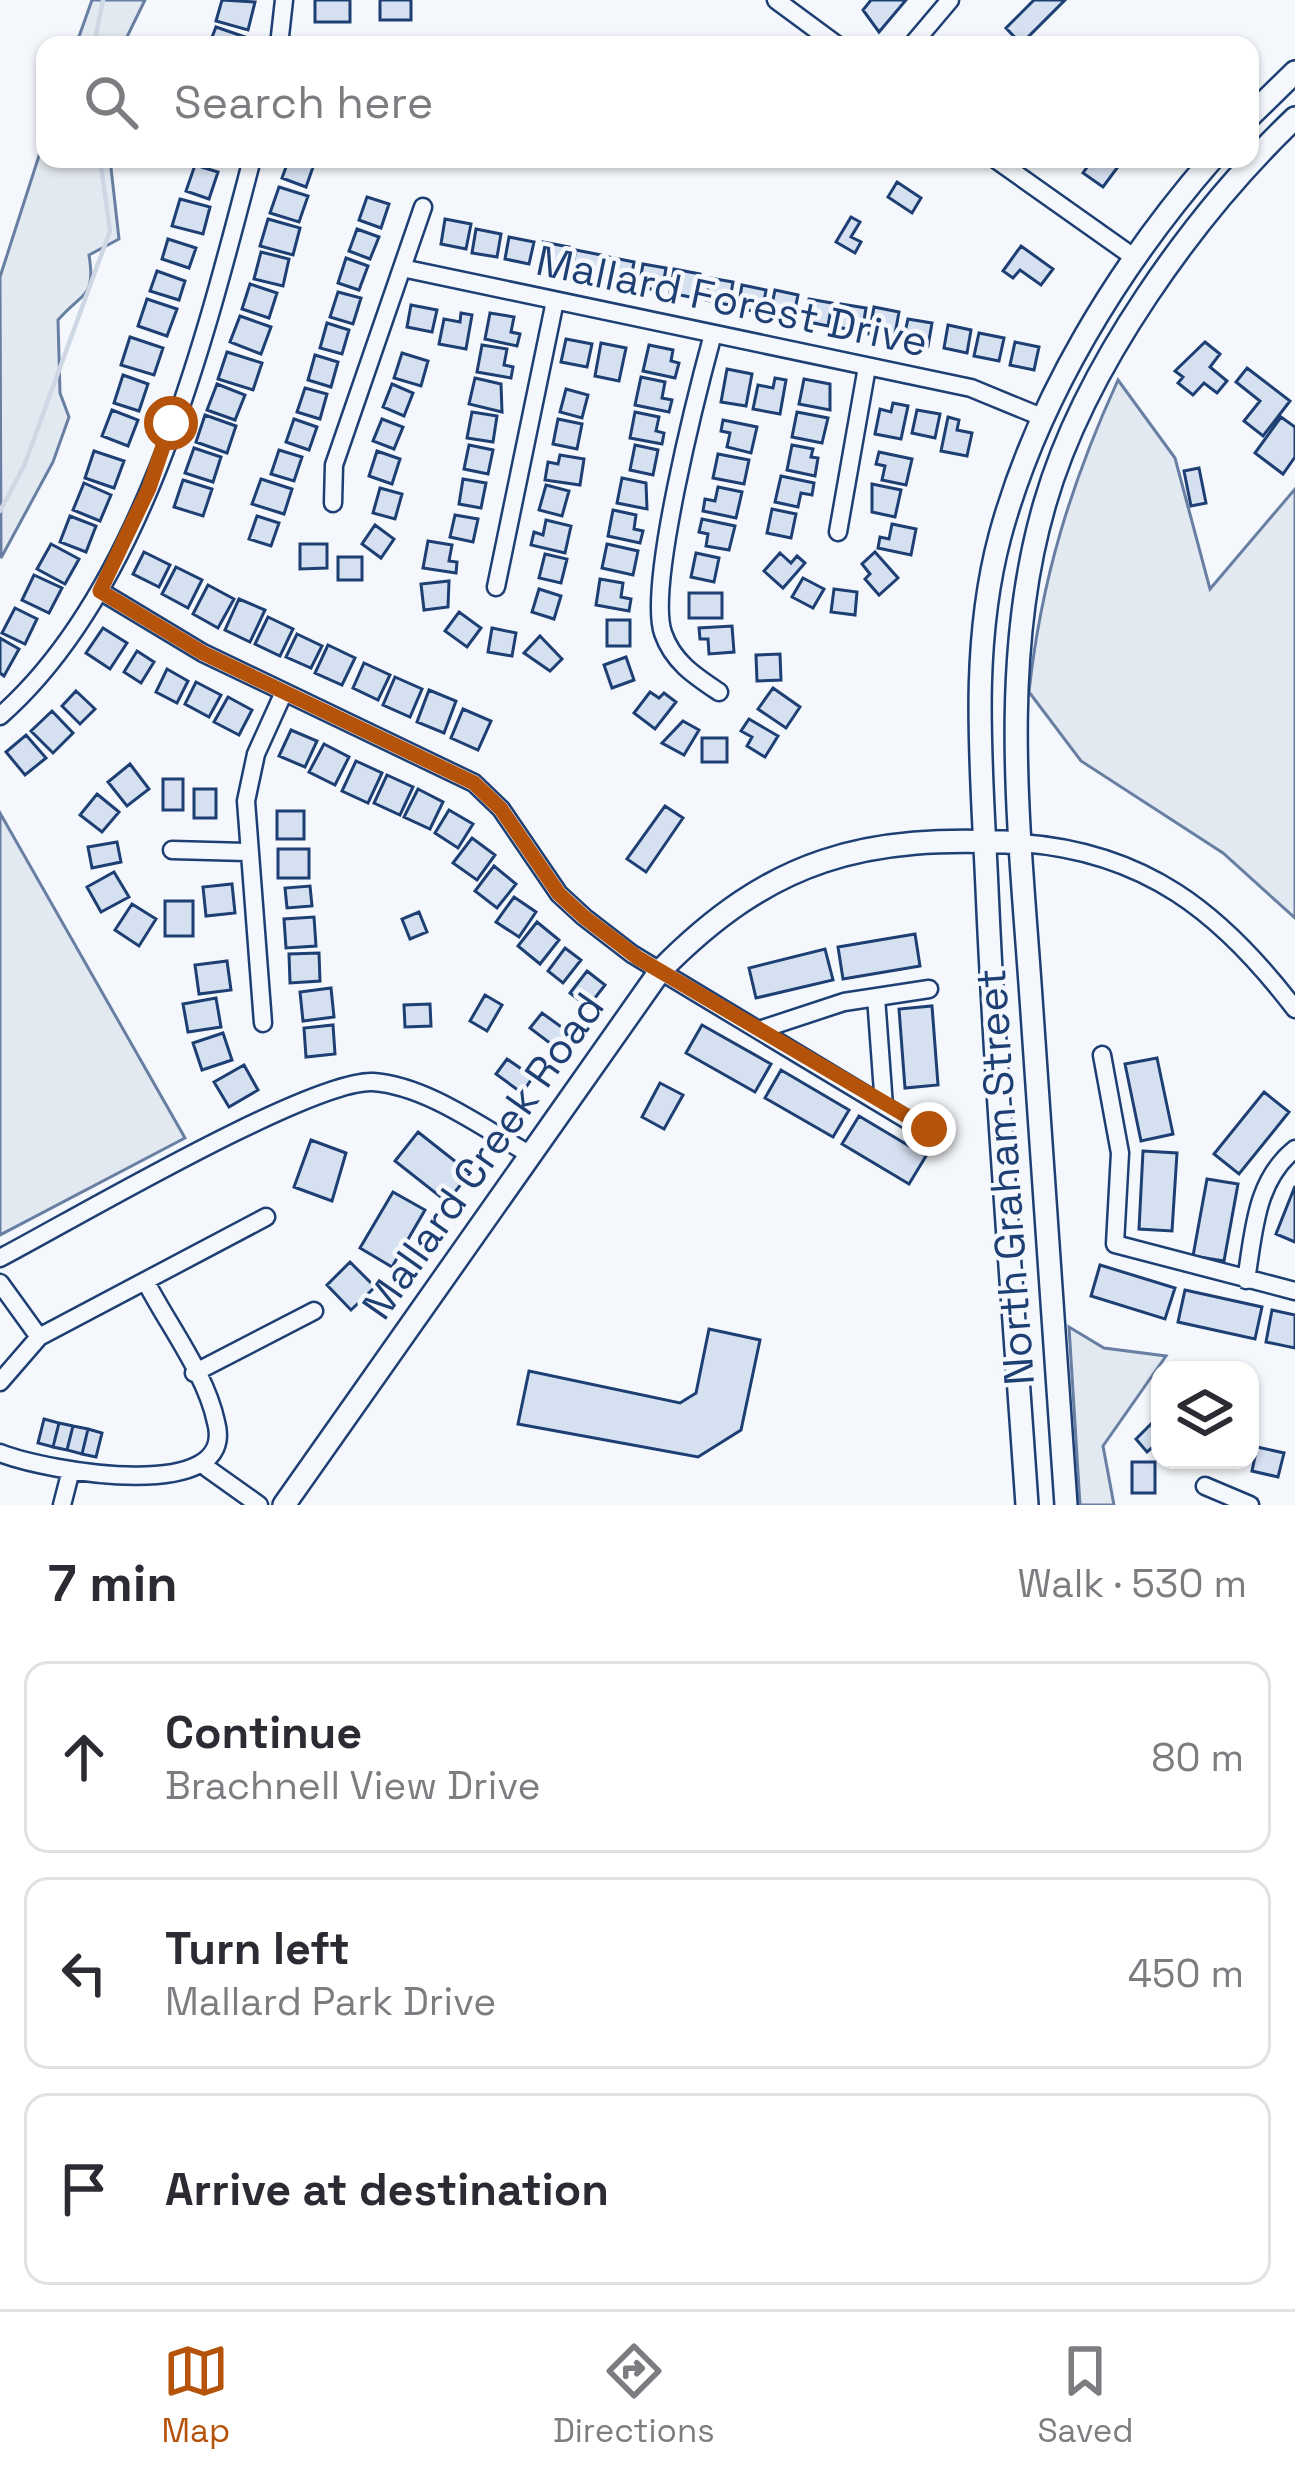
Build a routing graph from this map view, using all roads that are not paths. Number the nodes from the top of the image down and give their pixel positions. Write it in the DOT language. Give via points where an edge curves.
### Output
graph roads {
  1 [pos="284,0"];
  2 [pos="776,0"];
  3 [pos="950,0"];
  4 [pos="280,36"];
  5 [pos="825,36"];
  6 [pos="920,36"];
  7 [pos="1295,73"];
  8 [pos="1259,107"];
  9 [pos="1295,118"];
  10 [pos="1259,157"];
  11 [pos="250,168"];
  12 [pos="1007,168"];
  13 [pos="1204,168"];
  14 [pos="1249,168"];
  15 [pos="423,207"];
  16 [pos="1135,258"];
  17 [pos="402,268"];
  18 [pos="555,301"];
  19 [pos="713,334"];
  20 [pos="867,367"];
  21 [pos="1044,418"];
  22 [pos="332,503"];
  23 [pos="838,532"];
  24 [pos="496,587"];
  25 [pos="100,591"];
  26 [pos="284,692"];
  27 [pos="719,692"];
  28 [pos="0,716"];
  29 [pos="985,841"];
  30 [pos="1021,843"];
  31 [pos="172,850"];
  32 [pos="246,852"];
  33 [pos="660,971"];
  34 [pos="928,989"];
  35 [pos="876,997"];
  36 [pos="1295,1009"];
  37 [pos="263,1023"];
  38 [pos="759,1030"];
  39 [pos="1102,1055"];
  40 [pos="884,1106"];
  41 [pos="942,1129"];
  42 [pos="1295,1149"];
  43 [pos="531,1155"];
  44 [pos="266,1217"];
  45 [pos="0,1258"];
  46 [pos="1246,1280"];
  47 [pos="146,1282"];
  48 [pos="4,1291"];
  49 [pos="1295,1291"];
  50 [pos="314,1311"];
  51 [pos="39,1337"];
  52 [pos="194,1373"];
  53 [pos="0,1382"];
  54 [pos="0,1453"];
  55 [pos="207,1468"];
  56 [pos="70,1474"];
  57 [pos="1205,1486"];
  58 [pos="62,1505"];
  59 [pos="259,1505"];
  60 [pos="284,1505"];
  61 [pos="1027,1505"];
  62 [pos="1066,1505"];
  63 [pos="1250,1505"];
  1 -- 4 [label="street"];
  2 -- 5 [label="street"];
  3 -- 6 [label="street"];
  7 -- 8 [label="main road"];
  9 -- 10 [label="main road"];
  11 -- 25 [label="street" via="149,488"];
  12 -- 16 [label="street"];
  13 -- 16 [label="main road"];
  14 -- 30 [label="main road" via="1140,310 1046,498 1018,669"];
  15 -- 17 [label="street"];
  16 -- 21 [label="main road"];
  17 -- 18 [label="street, Mallard Forest Drive"];
  17 -- 22 [label="street" via="334,465"];
  18 -- 19 [label="street, Mallard Forest Drive"];
  18 -- 24 [label="street"];
  19 -- 20 [label="street, Mallard Forest Drive"];
  19 -- 27 [label="street" via="659,607 671,652"];
  20 -- 21 [label="street, Mallard Forest Drive" via="971,388"];
  20 -- 23 [label="street"];
  21 -- 29 [label="main road" via="989,584 980,693"];
  25 -- 26 [label="street"];
  25 -- 28 [label="street" via="40,678"];
  26 -- 32 [label="street" via="250,774"];
  26 -- 33 [label="street" via="474,783 559,894"];
  29 -- 30 [label="main road, Mallard Creek Road"];
  29 -- 33 [label="main road, Mallard Creek Road" via="874,848 790,872 741,898"];
  29 -- 61 [label="main road, North Graham Street"];
  30 -- 36 [label="street" via="1108,857 1156,880 1209,915"];
  30 -- 62 [label="main road, North Graham Street"];
  31 -- 32 [label="street"];
  32 -- 37 [label="street"];
  33 -- 38 [label="street"];
  33 -- 43 [label="main road, Mallard Creek Road"];
  34 -- 35 [label="street"];
  35 -- 38 [label="street"];
  35 -- 40 [label="street"];
  38 -- 40 [label="street"];
  39 -- 46 [label="street" via="1120,1153 1115,1244"];
  40 -- 41 [label="street"];
  42 -- 46 [label="street" via="1265,1185"];
  43 -- 45 [label="street" via="416,1094 350,1083"];
  43 -- 60 [label="main road, Mallard Creek Road"];
  44 -- 47 [label="street"];
  46 -- 49 [label="street"];
  47 -- 51 [label="street"];
  47 -- 52 [label="street"];
  48 -- 51 [label="street"];
  50 -- 52 [label="street"];
  51 -- 53 [label="street"];
  52 -- 55 [label="street" via="216,1422"];
  54 -- 56 [label="street"];
  55 -- 56 [label="street" via="163,1492"];
  55 -- 59 [label="street"];
  56 -- 58 [label="street"];
  57 -- 63 [label="street"];
}
